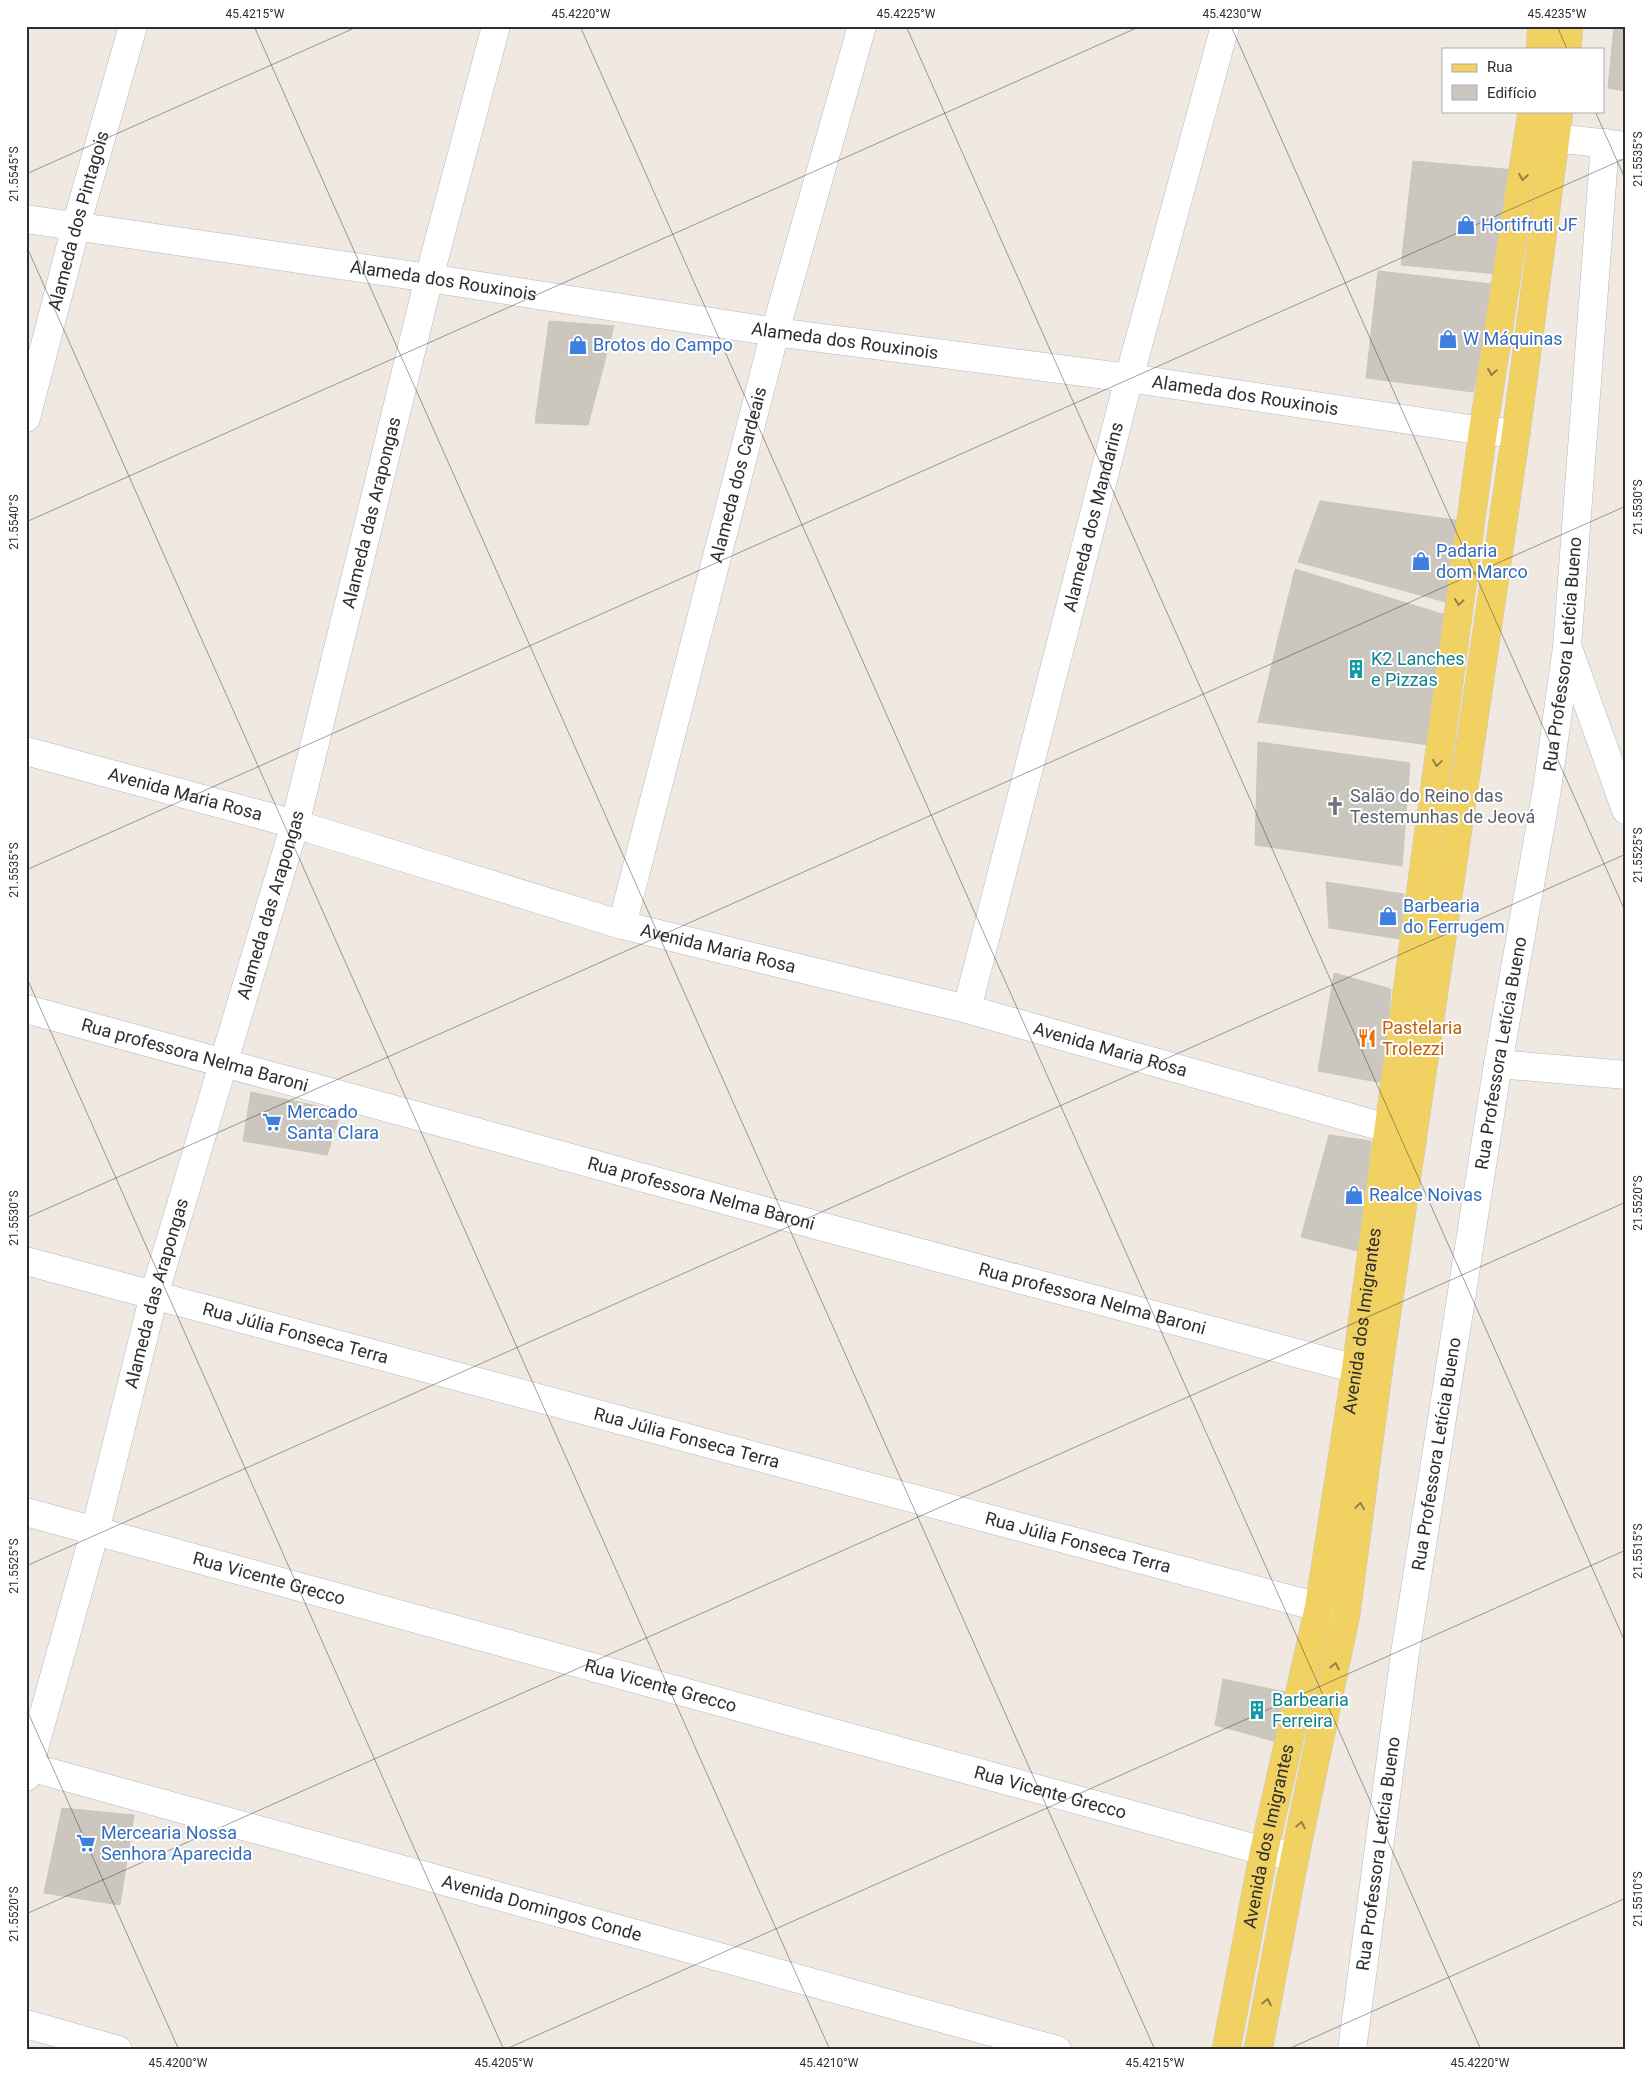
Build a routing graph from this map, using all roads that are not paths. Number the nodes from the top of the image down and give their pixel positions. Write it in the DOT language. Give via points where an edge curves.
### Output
graph roads {
  1 [pos="133,26"];
  2 [pos="496,26"];
  3 [pos="862,26"];
  4 [pos="1225,26"];
  5 [pos="1542,26"];
  6 [pos="1569,26"];
  7 [pos="1540,48"];
  8 [pos="1567,48"];
  9 [pos="1532,112"];
  10 [pos="1559,112"];
  11 [pos="1556,138"];
  12 [pos="1529,139"];
  13 [pos="1615,144"];
  14 [pos="26,219"];
  15 [pos="76,226"];
  16 [pos="429,278"];
  17 [pos="775,332"];
  18 [pos="1129,378"];
  19 [pos="26,418"];
  20 [pos="1483,431"];
  21 [pos="1516,433"];
  22 [pos="1567,647"];
  23 [pos="26,751"];
  24 [pos="1626,810"];
  25 [pos="295,824"];
  26 [pos="622,925"];
  27 [pos="26,1009"];
  28 [pos="967,1009"];
  29 [pos="224,1062"];
  30 [pos="1498,1064"];
  31 [pos="1626,1075"];
  32 [pos="1387,1128"];
  33 [pos="1415,1129"];
  34 [pos="26,1261"];
  35 [pos="154,1295"];
  36 [pos="1367,1371"];
  37 [pos="26,1512"];
  38 [pos="95,1531"];
  39 [pos="1319,1607"];
  40 [pos="1346,1614"];
  41 [pos="27,1770"];
  42 [pos="1264,1851"];
  43 [pos="1295,1856"];
  44 [pos="26,2024"];
  45 [pos="118,2050"];
  46 [pos="1058,2050"];
  47 [pos="1226,2050"];
  48 [pos="1258,2050"];
  49 [pos="1352,2050"];
  1 -- 15 [label="street, Alameda dos Pintagois"];
  2 -- 16 [label="street, Alameda das Arapongas"];
  3 -- 17 [label="street, Alameda dos Cardeais"];
  4 -- 18 [label="street, Alameda dos Mandarins"];
  5 -- 7 [label="main road"];
  6 -- 8 [label="main road"];
  9 -- 12 [label="main road, Avenida dos Imigrantes"];
  10 -- 11 [label="main road, Avenida dos Imigrantes"];
  11 -- 12 [label="street"];
  11 -- 13 [label="street"];
  11 -- 21 [label="main road, Avenida dos Imigrantes"];
  12 -- 20 [label="main road, Avenida dos Imigrantes, one-way"];
  13 -- 22 [label="street, Rua Professora Letícia Bueno"];
  14 -- 15 [label="street, Alameda dos Rouxinois"];
  15 -- 16 [label="street, Alameda dos Rouxinois"];
  15 -- 19 [label="street, Alameda dos Pintagois"];
  16 -- 17 [label="street, Alameda dos Rouxinois"];
  16 -- 25 [label="street, Alameda das Arapongas"];
  17 -- 18 [label="street, Alameda dos Rouxinois"];
  17 -- 26 [label="street, Alameda dos Cardeais"];
  18 -- 20 [label="street, Alameda dos Rouxinois"];
  18 -- 28 [label="street, Alameda dos Mandarins"];
  20 -- 21 [label="street, Alameda dos Rouxinois"];
  20 -- 32 [label="main road, Avenida dos Imigrantes, one-way"];
  21 -- 33 [label="main road, Avenida dos Imigrantes"];
  22 -- 24 [label="street"];
  22 -- 30 [label="street, Rua Professora Letícia Bueno" via="1547,789"];
  23 -- 25 [label="street, Avenida Maria Rosa"];
  25 -- 26 [label="street, Avenida Maria Rosa"];
  25 -- 29 [label="street, Alameda das Arapongas"];
  26 -- 28 [label="street, Avenida Maria Rosa"];
  27 -- 29 [label="street, Rua professora Nelma Baroni"];
  28 -- 32 [label="street, Avenida Maria Rosa"];
  29 -- 35 [label="street, Alameda das Arapongas"];
  29 -- 36 [label="street, Rua professora Nelma Baroni" via="832,1229"];
  30 -- 31 [label="street"];
  30 -- 49 [label="street, Rua Professora Letícia Bueno" via="1404,1653"];
  32 -- 33 [label="street, Avenida Maria Rosa"];
  32 -- 36 [label="main road, Avenida dos Imigrantes"];
  33 -- 36 [label="main road, Avenida dos Imigrantes"];
  34 -- 35 [label="street, Rua Júlia Fonseca Terra"];
  35 -- 38 [label="street, Alameda das Arapongas"];
  35 -- 39 [label="street, Rua Júlia Fonseca Terra"];
  36 -- 39 [label="main road, Avenida dos Imigrantes"];
  40 -- 36 [label="main road, Avenida dos Imigrantes, one-way"];
  37 -- 38 [label="street, Rua Vicente Grecco"];
  38 -- 41 [label="street, Alameda das Arapongas"];
  38 -- 42 [label="street, Rua Vicente Grecco"];
  39 -- 40 [label="street, Rua Júlia Fonseca Terra"];
  39 -- 42 [label="main road, Avenida dos Imigrantes"];
  43 -- 40 [label="main road, Avenida dos Imigrantes, one-way"];
  41 -- 46 [label="street, Avenida Domingos Conde"];
  42 -- 43 [label="street, Rua Vicente Grecco"];
  42 -- 47 [label="main road, Avenida dos Imigrantes"];
  48 -- 43 [label="main road, Avenida dos Imigrantes, one-way"];
  44 -- 45 [label="street"];
}
